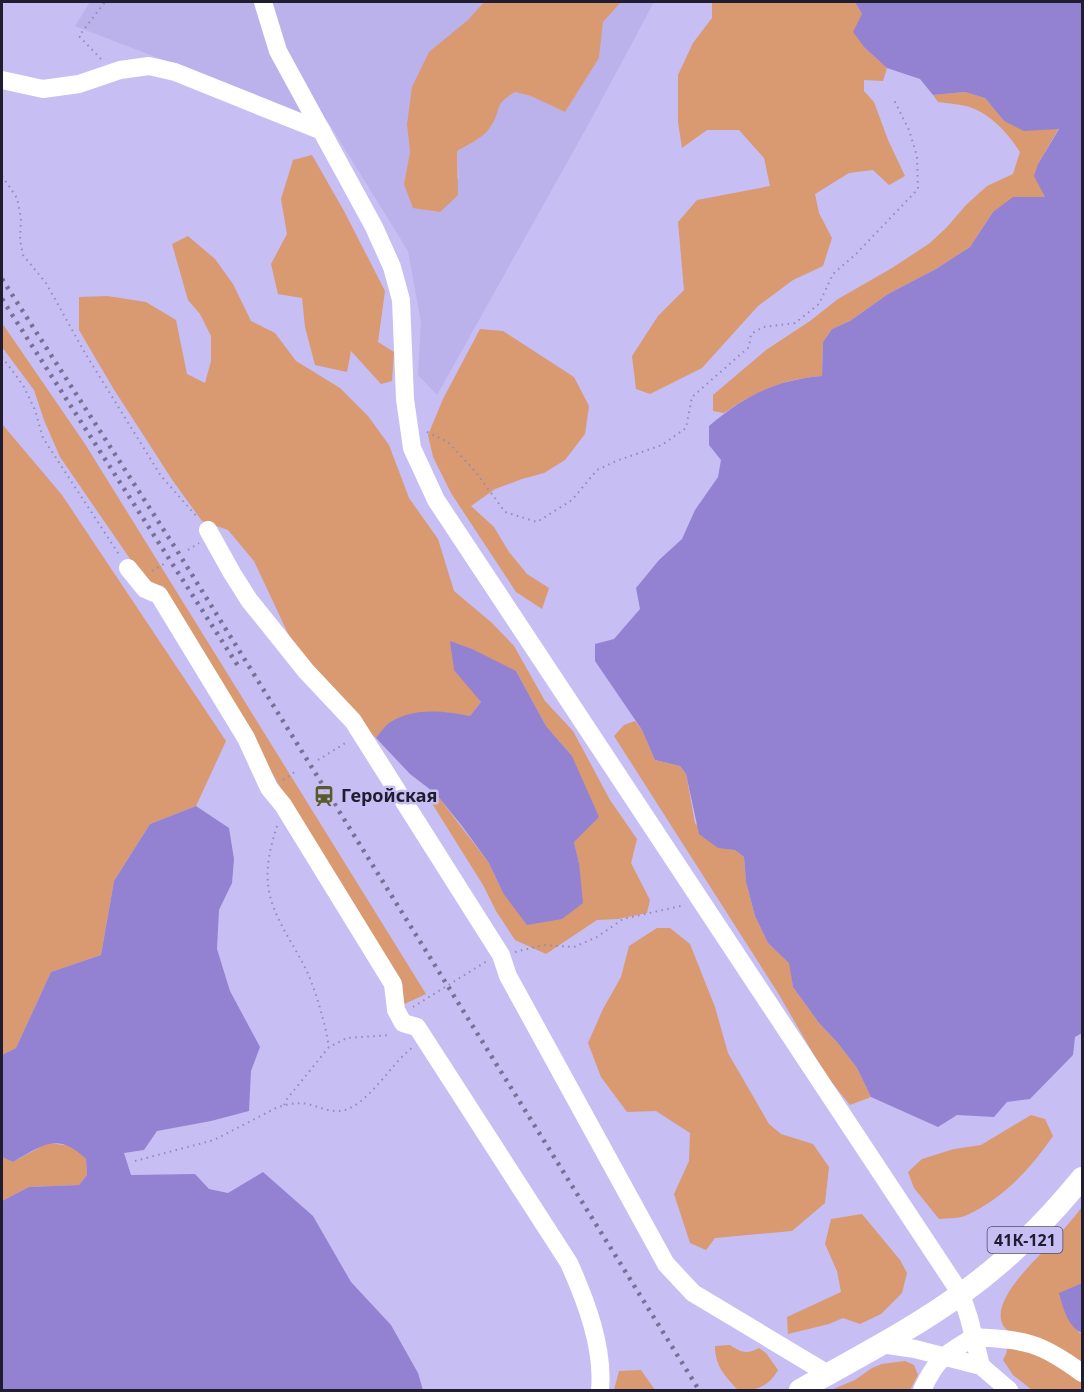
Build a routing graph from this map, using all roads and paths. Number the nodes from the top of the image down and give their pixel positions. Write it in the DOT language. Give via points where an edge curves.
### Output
graph roads {
  1 [pos="105,2"];
  2 [pos="263,2"];
  3 [pos="120,70"];
  4 [pos="2,80"];
  5 [pos="894,100"];
  6 [pos="322,131"];
  7 [pos="2,176"];
  8 [pos="2,357"];
  9 [pos="408,423"];
  10 [pos="208,530"];
  11 [pos="166,562"];
  12 [pos="128,568"];
  13 [pos="147,574"];
  14 [pos="349,741"];
  15 [pos="318,760"];
  16 [pos="283,805"];
  17 [pos="701,902"];
  18 [pos="495,957"];
  19 [pos="421,1032"];
  20 [pos="329,1047"];
  21 [pos="284,1105"];
  22 [pos="135,1161"];
  23 [pos="1083,1178"];
  24 [pos="961,1294"];
  25 [pos="974,1337"];
  26 [pos="881,1344"];
  27 [pos="943,1356"];
  28 [pos="981,1366"];
  29 [pos="1083,1373"];
  30 [pos="828,1374"];
  31 [pos="600,1390"];
  32 [pos="800,1390"];
  33 [pos="922,1390"];
  34 [pos="1010,1390"];
  1 -- 3 [label="path" via="79,36 97,57"];
  2 -- 6 [label="street" via="278,51"];
  3 -- 4 [label="street" via="79,84 43,88"];
  3 -- 6 [label="street" via="149,66 175,72"];
  5 -- 9 [label="path" via="917,156 918,189 833,274 819,304 795,323 763,327 751,334 749,347 692,397 686,428 662,445 597,470 572,500 537,522 505,512 448,441"];
  6 -- 9 [label="street" via="392,267 401,300"];
  7 -- 10 [label="path" via="17,198 23,255 46,283 161,476"];
  8 -- 12 [label="path" via="23,385 43,438"];
  9 -- 17 [label="street" via="412,448 436,500"];
  10 -- 18 [label="street" via="249,600 353,722"];
  11 -- 13 [label="path"];
  12 -- 16 [label="street" via="145,589 159,595 246,738 269,788"];
  14 -- 15 [label="path"];
  16 -- 19 [label="street" via="393,984 399,1016"];
  16 -- 20 [label="path" via="269,855 268,886 276,914 309,977"];
  17 -- 18 [label="path" via="623,919 574,947 544,945"];
  17 -- 24 [label="street"];
  18 -- 19 [label="path" via="407,1010"];
  18 -- 30 [label="street" via="666,1264 693,1293"];
  19 -- 20 [label="path" via="347,1038"];
  19 -- 21 [label="path" via="351,1108 332,1111 306,1104"];
  19 -- 31 [label="street" via="569,1263 595,1335"];
  20 -- 21 [label="path"];
  21 -- 22 [label="path" via="214,1140"];
  23 -- 24 [label="main road, 41К-121" via="1014,1250"];
  24 -- 25 [label="street"];
  24 -- 26 [label="main road, 41К-121"];
  25 -- 27 [label="street"];
  25 -- 28 [label="street"];
  25 -- 29 [label="street" via="1032,1343 1056,1353"];
  26 -- 27 [label="street"];
  26 -- 30 [label="main road, 41К-121"];
  27 -- 28 [label="street"];
  27 -- 33 [label="street"];
  28 -- 34 [label="street"];
  30 -- 32 [label="main road, 41К-121"];
}
